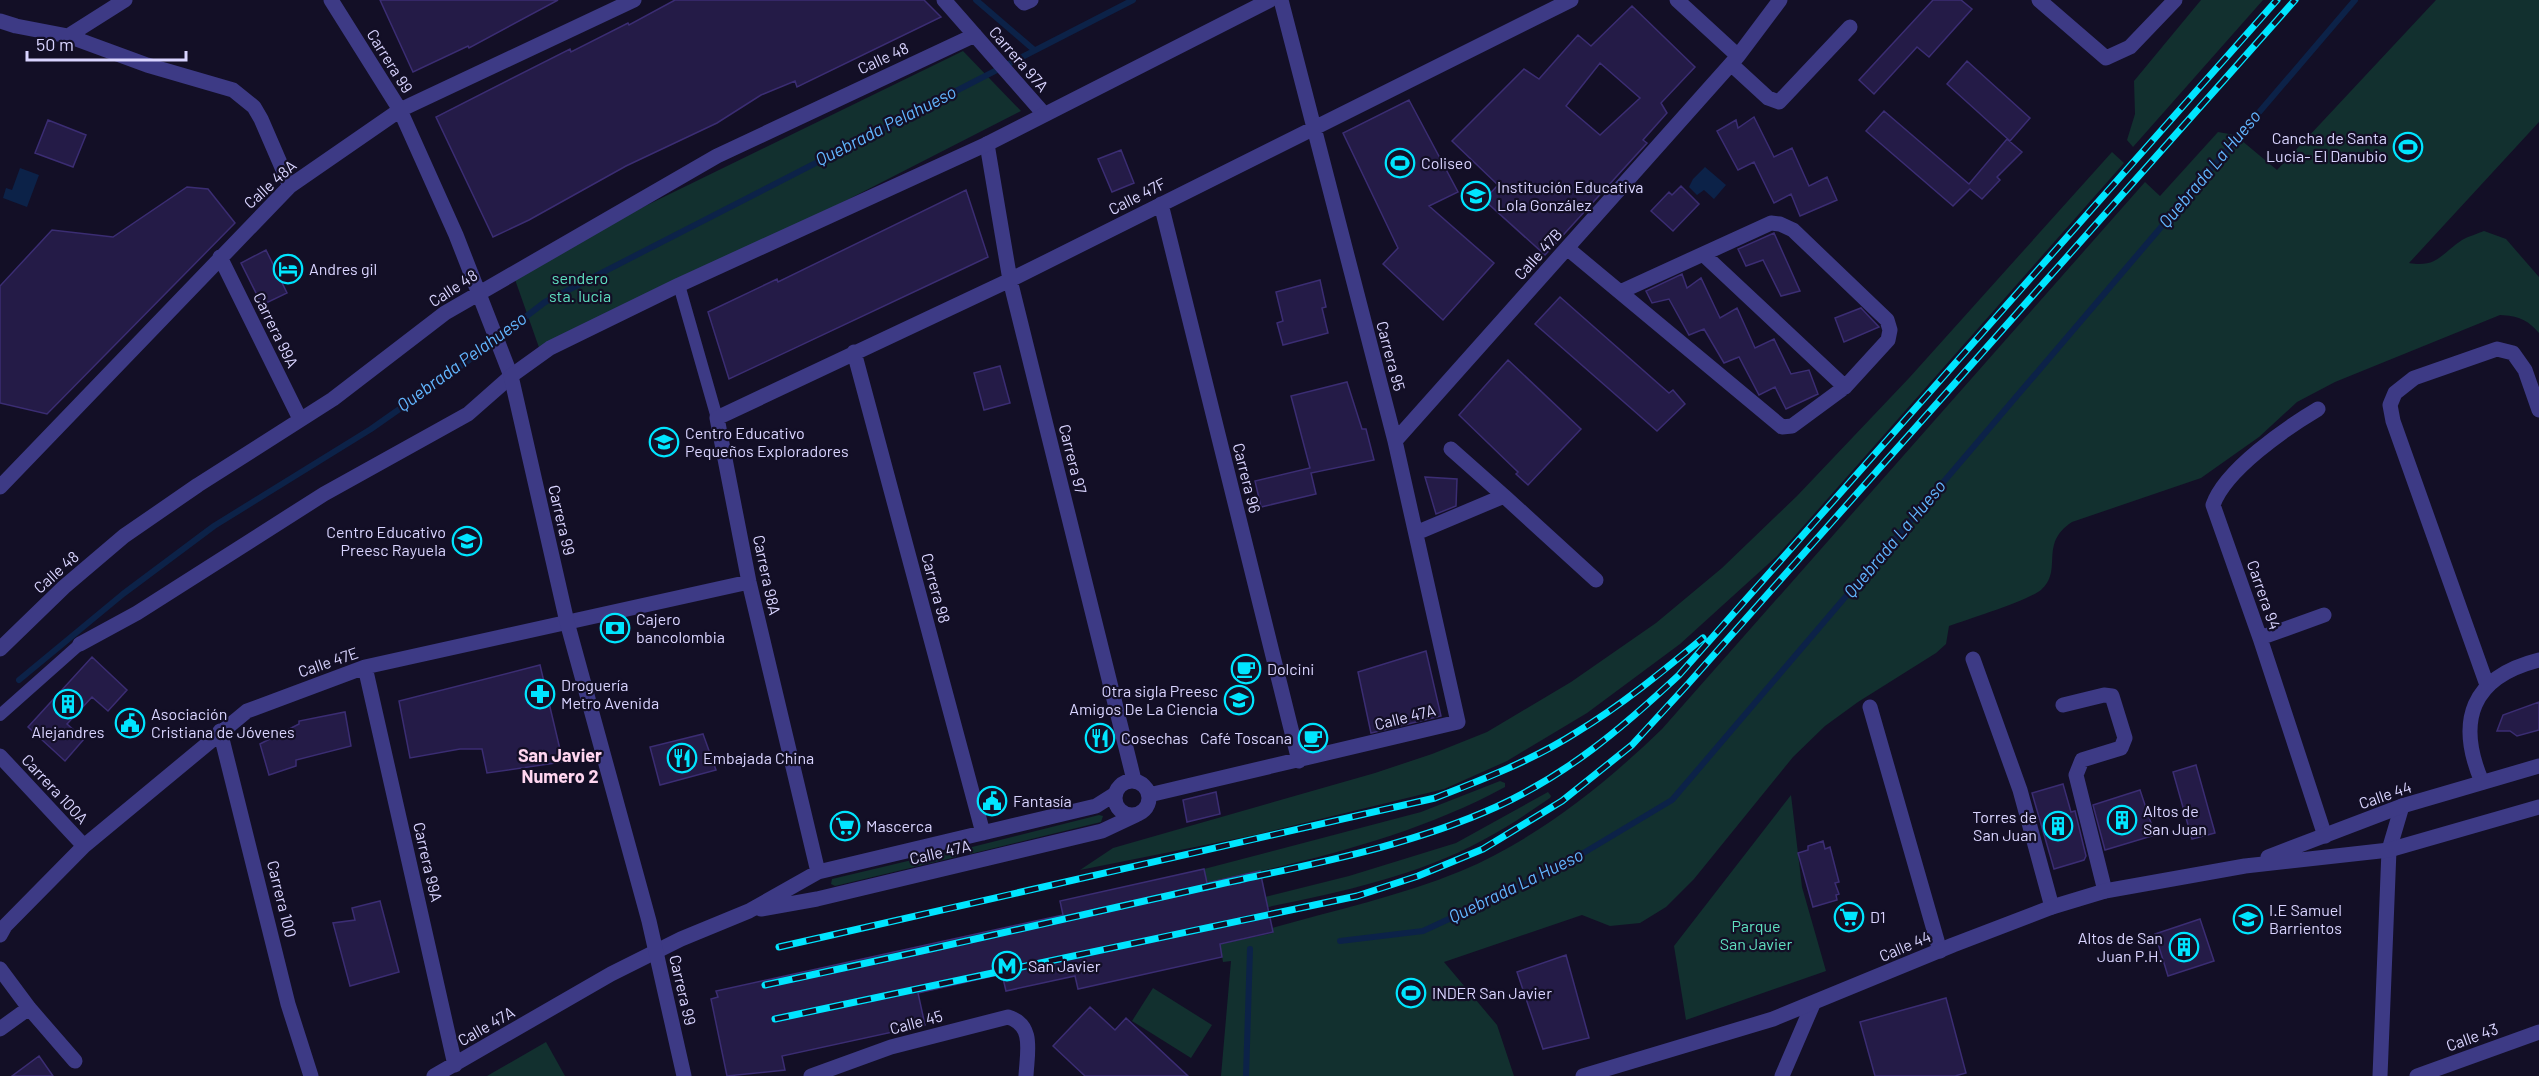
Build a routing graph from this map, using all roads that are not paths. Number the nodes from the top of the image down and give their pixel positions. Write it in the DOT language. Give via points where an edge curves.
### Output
graph roads {
  1 [pos="125,0"];
  2 [pos="331,0"];
  3 [pos="634,0"];
  4 [pos="944,0"];
  5 [pos="1270,0"];
  6 [pos="1281,0"];
  7 [pos="1571,0"];
  8 [pos="1677,0"];
  9 [pos="1780,0"];
  10 [pos="2039,0"];
  11 [pos="2175,0"];
  12 [pos="0,21"];
  13 [pos="1850,27"];
  14 [pos="975,35"];
  15 [pos="68,36"];
  16 [pos="1735,60"];
  17 [pos="400,110"];
  18 [pos="1044,114"];
  19 [pos="1313,127"];
  20 [pos="987,144"];
  21 [pos="290,186"];
  22 [pos="1161,204"];
  23 [pos="1567,248"];
  24 [pos="1703,254"];
  25 [pos="220,257"];
  26 [pos="1010,280"];
  27 [pos="679,285"];
  28 [pos="1620,292"];
  29 [pos="481,299"];
  30 [pos="854,352"];
  31 [pos="509,371"];
  32 [pos="1845,387"];
  33 [pos="2318,409"];
  34 [pos="2539,410"];
  35 [pos="717,418"];
  36 [pos="300,419"];
  37 [pos="1395,441"];
  38 [pos="1451,449"];
  39 [pos="0,487"];
  40 [pos="1504,495"];
  41 [pos="1416,532"];
  42 [pos="1596,580"];
  43 [pos="749,582"];
  44 [pos="2324,615"];
  45 [pos="567,622"];
  46 [pos="2260,638"];
  47 [pos="81,644"];
  48 [pos="0,649"];
  49 [pos="1973,659"];
  50 [pos="2539,660"];
  51 [pos="365,667"];
  52 [pos="2487,685"];
  53 [pos="2063,705"];
  54 [pos="1870,706"];
  55 [pos="0,715"];
  56 [pos="1458,722"];
  57 [pos="220,731"];
  58 [pos="0,756"];
  59 [pos="1299,761"];
  60 [pos="2539,766"];
  61 [pos="1134,780"];
  62 [pos="2482,783"];
  63 [pos="1115,794"];
  64 [pos="1149,795"];
  65 [pos="2402,807"];
  66 [pos="2539,807"];
  67 [pos="1136,815"];
  68 [pos="984,833"];
  69 [pos="2325,836"];
  70 [pos="84,846"];
  71 [pos="2389,850"];
  72 [pos="2246,866"];
  73 [pos="818,872"];
  74 [pos="2106,891"];
  75 [pos="2052,907"];
  76 [pos="749,910"];
  77 [pos="0,935"];
  78 [pos="1940,951"];
  79 [pos="655,952"];
  80 [pos="0,969"];
  81 [pos="1813,1004"];
  82 [pos="29,1008"];
  83 [pos="0,1029"];
  84 [pos="2539,1032"];
  85 [pos="75,1061"];
  86 [pos="455,1065"];
  87 [pos="310,1076"];
  88 [pos="434,1076"];
  89 [pos="684,1076"];
  90 [pos="811,1076"];
  91 [pos="1026,1076"];
  92 [pos="1583,1076"];
  93 [pos="1782,1076"];
  94 [pos="2380,1076"];
  95 [pos="2417,1076"];
  1 -- 15 [label="street"];
  2 -- 17 [label="street, Carrera 99"];
  3 -- 17 [label="street, Calle 48A"];
  4 -- 14 [label="street, Carrera 97A"];
  5 -- 18 [label="street"];
  6 -- 19 [label="street, Carrera 95"];
  7 -- 19 [label="street, Calle 47F"];
  8 -- 16 [label="street"];
  9 -- 16 [label="street, Calle 47B"];
  10 -- 11 [label="street" via="2106,58 2130,46"];
  12 -- 15 [label="street"];
  13 -- 16 [label="street" via="1779,102 1768,98"];
  14 -- 18 [label="street, Carrera 97A"];
  14 -- 29 [label="street, Calle 48" via="717,156"];
  15 -- 21 [label="street" via="147,65 214,83 245,98 266,128"];
  16 -- 23 [label="street, Calle 47B"];
  17 -- 21 [label="street, Calle 48A"];
  17 -- 29 [label="street, Carrera 99"];
  18 -- 20 [label="street"];
  19 -- 22 [label="street, Calle 47F"];
  19 -- 37 [label="street, Carrera 95"];
  20 -- 26 [label="street, Carrera 97"];
  20 -- 27 [label="street"];
  21 -- 25 [label="street, Calle 48A"];
  22 -- 26 [label="street, Calle 47F"];
  22 -- 59 [label="street, Carrera 96"];
  23 -- 28 [label="street"];
  23 -- 37 [label="street, Calle 47B"];
  24 -- 28 [label="street"];
  24 -- 32 [label="street"];
  24 -- 32 [label="street" via="1771,223 1792,230 1887,320 1888,340"];
  25 -- 36 [label="street, Carrera 99A"];
  25 -- 39 [label="street, Calle 48A"];
  26 -- 30 [label="street, Calle 47F"];
  26 -- 61 [label="street, Carrera 97"];
  27 -- 31 [label="street"];
  27 -- 35 [label="street, Carrera 98A"];
  28 -- 32 [label="street" via="1782,427 1792,426"];
  29 -- 31 [label="street, Carrera 99"];
  29 -- 36 [label="street, Calle 48" via="445,313 371,372"];
  30 -- 35 [label="street, Calle 47F"];
  30 -- 68 [label="street, Carrera 98"];
  31 -- 45 [label="street, Carrera 99"];
  31 -- 47 [label="street" via="468,414 324,494 137,613"];
  33 -- 46 [label="street, Carrera 94" via="2243,466 2218,490 2213,505"];
  34 -- 52 [label="street" via="2525,370 2513,353 2497,349 2415,378 2395,393 2390,405"];
  35 -- 43 [label="street, Carrera 98A"];
  36 -- 48 [label="street, Calle 48" via="124,536"];
  37 -- 41 [label="street, Carrera 95"];
  38 -- 40 [label="street"];
  40 -- 41 [label="street"];
  40 -- 42 [label="street"];
  41 -- 56 [label="street, Carrera 95"];
  43 -- 45 [label="street, Calle 47E"];
  43 -- 73 [label="street, Carrera 98A"];
  44 -- 46 [label="street"];
  45 -- 51 [label="street, Calle 47E"];
  45 -- 79 [label="street, Carrera 99"];
  46 -- 69 [label="street, Carrera 94"];
  47 -- 55 [label="street"];
  49 -- 75 [label="street" via="2020,790"];
  50 -- 52 [label="street" via="2523,664"];
  51 -- 57 [label="street, Calle 47E" via="247,711"];
  51 -- 86 [label="street, Carrera 99A"];
  52 -- 62 [label="street" via="2474,707 2469,731 2470,751"];
  53 -- 74 [label="street" via="2112,696 2125,738 2121,748 2082,760 2076,775"];
  54 -- 78 [label="street"];
  56 -- 59 [label="street, Calle 47A"];
  57 -- 70 [label="street, Calle 47E"];
  57 -- 87 [label="street, Carrera 100" via="288,1004"];
  58 -- 70 [label="street, Carrera 100A"];
  59 -- 64 [label="street, Calle 47A"];
  60 -- 62 [label="street, Calle 44"];
  61 -- 63 [label="street" via="1122,783"];
  61 -- 64 [label="street"];
  62 -- 65 [label="street, Calle 44"];
  63 -- 67 [label="street" via="1117,807"];
  63 -- 68 [label="street, Calle 47A" via="1096,806"];
  64 -- 67 [label="street" via="1146,807"];
  65 -- 69 [label="street, Calle 44"];
  65 -- 71 [label="street"];
  66 -- 71 [label="street, Calle 44"];
  67 -- 76 [label="street, Calle 47A" via="1079,837 817,899"];
  68 -- 73 [label="street, Calle 47A"];
  69 -- 72 [label="street, Calle 44"];
  70 -- 77 [label="street, Calle 47E"];
  71 -- 72 [label="street, Calle 44"];
  71 -- 94 [label="street"];
  72 -- 74 [label="street, Calle 44"];
  73 -- 76 [label="street, Calle 47A"];
  74 -- 75 [label="street, Calle 44"];
  75 -- 78 [label="street, Calle 44"];
  76 -- 79 [label="street, Calle 47A"];
  78 -- 81 [label="street, Calle 44"];
  79 -- 86 [label="street, Calle 47A"];
  79 -- 89 [label="street, Carrera 99"];
  80 -- 82 [label="street"];
  81 -- 92 [label="street, Calle 44"];
  81 -- 93 [label="street"];
  82 -- 83 [label="street"];
  82 -- 85 [label="street"];
  84 -- 95 [label="street, Calle 43"];
  86 -- 88 [label="street, Calle 47A"];
  90 -- 91 [label="street, Calle 45" via="891,1047 1008,1017 1017,1020 1027,1033"];
}
